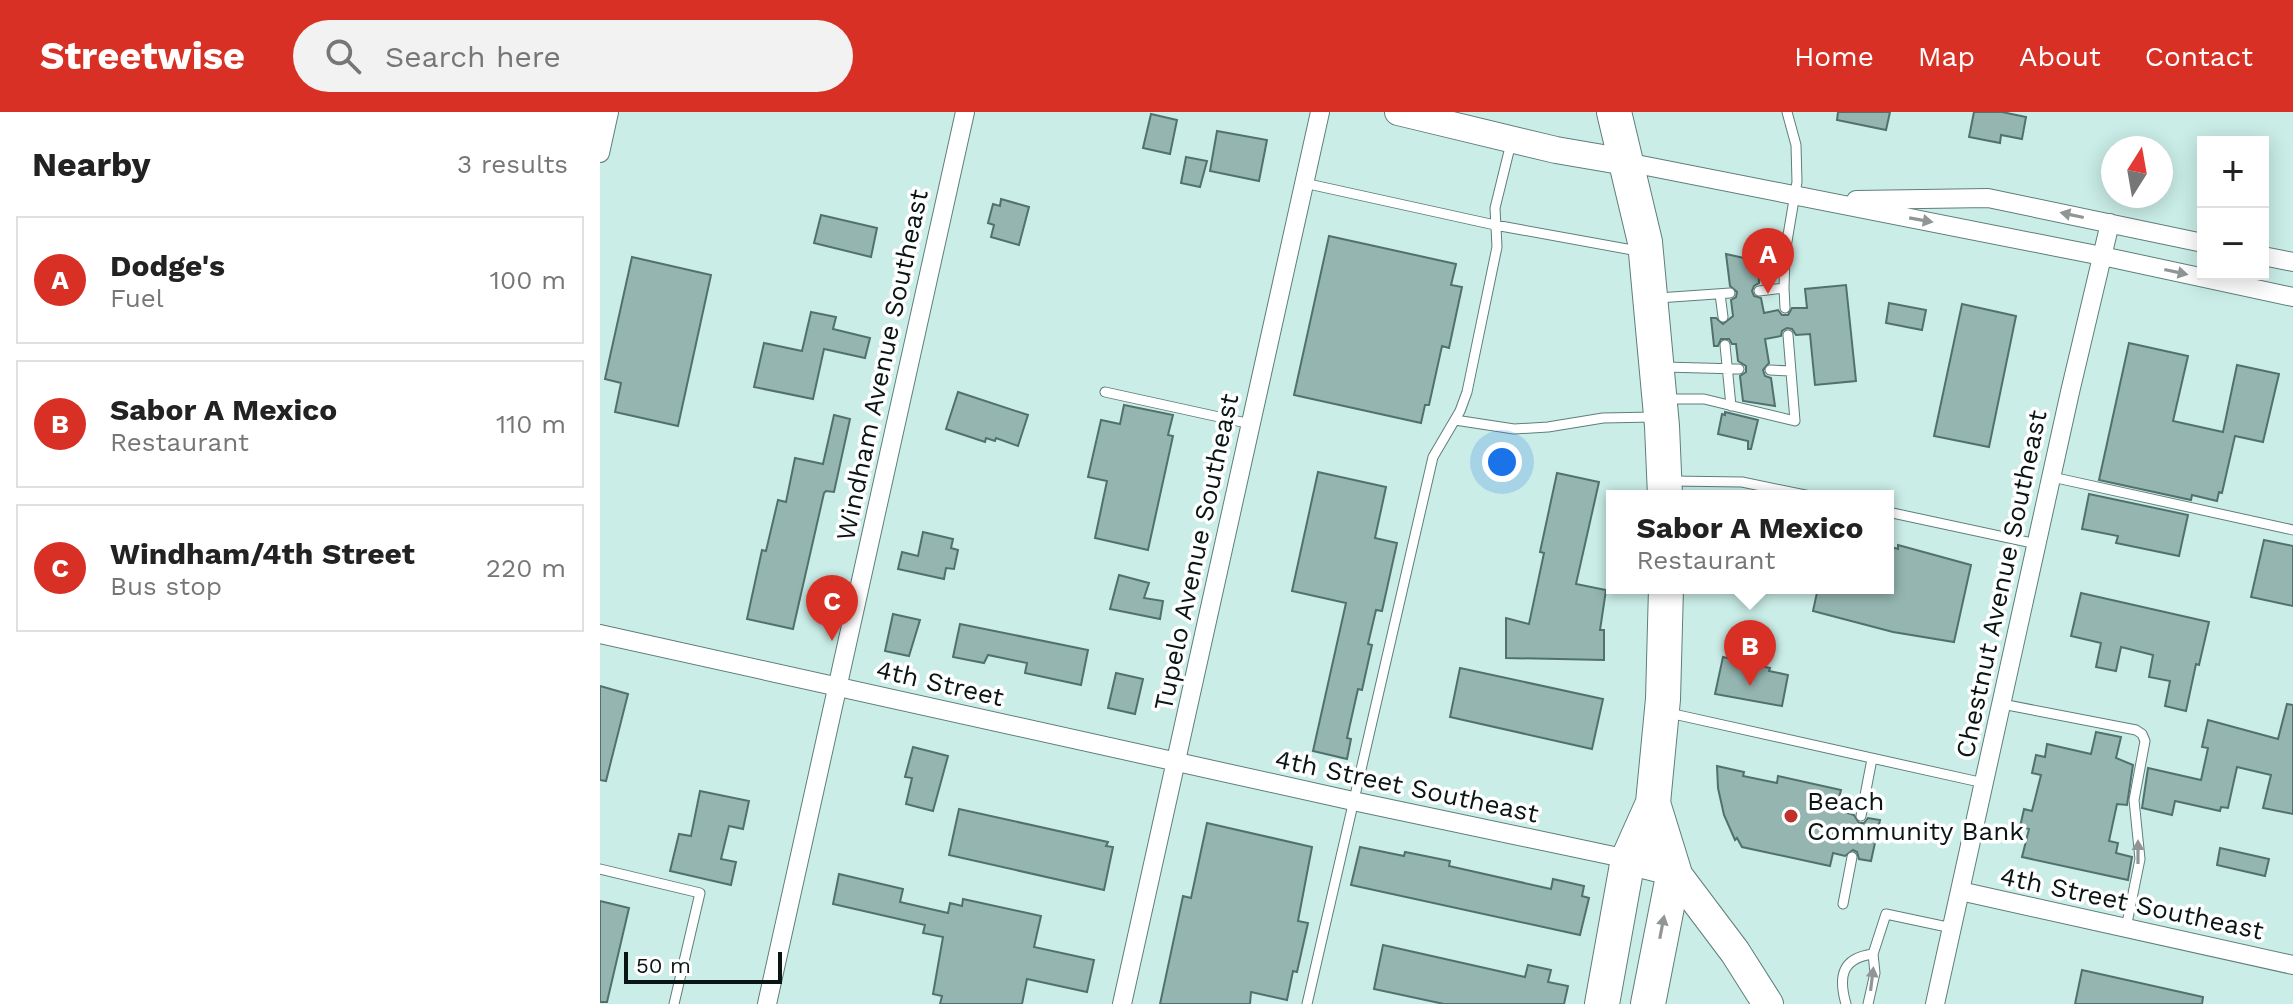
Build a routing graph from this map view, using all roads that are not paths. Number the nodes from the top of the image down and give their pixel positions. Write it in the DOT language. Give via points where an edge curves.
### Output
graph roads {
  1 [pos="609,112"];
  2 [pos="965,112"];
  3 [pos="1320,112"];
  4 [pos="1398,112"];
  5 [pos="1614,112"];
  6 [pos="1787,112"];
  7 [pos="1511,139"];
  8 [pos="601,145"];
  9 [pos="1626,162"];
  10 [pos="1304,183"];
  11 [pos="1795,196"];
  12 [pos="1817,201"];
  13 [pos="2110,223"];
  14 [pos="1495,225"];
  15 [pos="2197,242"];
  16 [pos="1646,253"];
  17 [pos="2102,256"];
  18 [pos="2269,257"];
  19 [pos="2293,262"];
  20 [pos="1784,288"];
  21 [pos="1759,291"];
  22 [pos="2293,297"];
  23 [pos="1650,298"];
  24 [pos="1785,308"];
  25 [pos="1723,317"];
  26 [pos="1788,335"];
  27 [pos="1725,345"];
  28 [pos="1727,368"];
  29 [pos="1739,369"];
  30 [pos="1770,370"];
  31 [pos="1791,371"];
  32 [pos="1105,392"];
  33 [pos="1659,394"];
  34 [pos="1731,406"];
  35 [pos="1455,420"];
  36 [pos="1251,424"];
  37 [pos="2052,477"];
  38 [pos="1665,488"];
  39 [pos="1781,490"];
  40 [pos="1894,513"];
  41 [pos="2293,530"];
  42 [pos="2037,544"];
  43 [pos="1666,594"];
  44 [pos="600,634"];
  45 [pos="838,687"];
  46 [pos="2002,704"];
  47 [pos="1662,712"];
  48 [pos="1872,759"];
  49 [pos="1176,762"];
  50 [pos="1984,783"];
  51 [pos="1353,801"];
  52 [pos="1653,803"];
  53 [pos="1861,816"];
  54 [pos="1852,857"];
  55 [pos="1628,859"];
  56 [pos="600,869"];
  57 [pos="1674,871"];
  58 [pos="1960,891"];
  59 [pos="1843,904"];
  60 [pos="1952,928"];
  61 [pos="2126,928"];
  62 [pos="1873,954"];
  63 [pos="2293,965"];
  64 [pos="674,1004"];
  65 [pos="767,1004"];
  66 [pos="1122,1004"];
  67 [pos="1307,1004"];
  68 [pos="1602,1004"];
  69 [pos="1648,1004"];
  70 [pos="1768,1004"];
  71 [pos="1846,1004"];
  72 [pos="1868,1004"];
  73 [pos="1935,1004"];
  1 -- 8 [label="street"];
  2 -- 45 [label="street, Windham Avenue Southeast"];
  3 -- 10 [label="street, Tupelo Avenue Southeast"];
  4 -- 7 [label="street"];
  5 -- 9 [label="highway"];
  6 -- 11 [label="lane" via="1796,145"];
  7 -- 9 [label="street"];
  7 -- 14 [label="lane"];
  9 -- 11 [label="street"];
  9 -- 16 [label="highway"];
  10 -- 14 [label="lane"];
  10 -- 36 [label="street, Tupelo Avenue Southeast"];
  11 -- 12 [label="street"];
  11 -- 20 [label="lane"];
  13 -- 12 [label="street, one-way" via="1988,198"];
  12 -- 17 [label="street, one-way"];
  13 -- 15 [label="street"];
  13 -- 17 [label="street, Chestnut Avenue Southeast"];
  14 -- 16 [label="lane"];
  14 -- 35 [label="lane" via="1497,247 1467,392"];
  16 -- 23 [label="highway"];
  17 -- 22 [label="street, one-way"];
  17 -- 37 [label="street, Chestnut Avenue Southeast"];
  18 -- 19 [label="street"];
  20 -- 21 [label="lane"];
  20 -- 24 [label="lane"];
  23 -- 25 [label="lane" via="1725,293"];
  23 -- 33 [label="highway"];
  26 -- 31 [label="lane"];
  27 -- 28 [label="lane"];
  28 -- 29 [label="lane"];
  28 -- 33 [label="lane"];
  28 -- 34 [label="lane"];
  30 -- 31 [label="lane"];
  31 -- 34 [label="lane" via="1795,421"];
  32 -- 36 [label="lane"];
  33 -- 34 [label="lane"];
  33 -- 35 [label="lane" via="1603,418 1548,427 1514,429"];
  33 -- 38 [label="highway"];
  35 -- 51 [label="lane" via="1433,457"];
  36 -- 49 [label="street, Tupelo Avenue Southeast"];
  37 -- 41 [label="lane"];
  37 -- 42 [label="street, Chestnut Avenue Southeast"];
  38 -- 39 [label="lane" via="1742,482"];
  40 -- 42 [label="lane"];
  42 -- 46 [label="street, Chestnut Avenue Southeast"];
  43 -- 47 [label="highway"];
  44 -- 45 [label="street, 4th Street"];
  45 -- 49 [label="street, 4th Street"];
  45 -- 65 [label="street, Windham Avenue Southeast"];
  46 -- 50 [label="street, Chestnut Avenue Southeast"];
  61 -- 46 [label="lane, one-way" via="2140,859 2134,800 2142,734"];
  47 -- 48 [label="lane"];
  47 -- 52 [label="highway"];
  48 -- 50 [label="lane"];
  48 -- 53 [label="lane"];
  49 -- 51 [label="street, 4th Street Southeast"];
  49 -- 66 [label="street, Tupelo Avenue Southeast"];
  50 -- 58 [label="street, Chestnut Avenue Southeast"];
  51 -- 55 [label="street, 4th Street Southeast"];
  51 -- 67 [label="lane"];
  52 -- 55 [label="highway"];
  52 -- 57 [label="highway"];
  54 -- 59 [label="lane"];
  55 -- 57 [label="main road"];
  55 -- 68 [label="highway"];
  56 -- 64 [label="lane" via="700,893"];
  69 -- 57 [label="highway, one-way"];
  57 -- 70 [label="main road"];
  58 -- 60 [label="street, Chestnut Avenue Southeast"];
  58 -- 61 [label="street, 4th Street Southeast"];
  60 -- 62 [label="lane" via="1886,914"];
  60 -- 73 [label="street, Chestnut Avenue Southeast"];
  61 -- 63 [label="street, 4th Street Southeast"];
  62 -- 71 [label="lane" via="1851,959 1845,969"];
  72 -- 62 [label="lane, one-way"];
}
